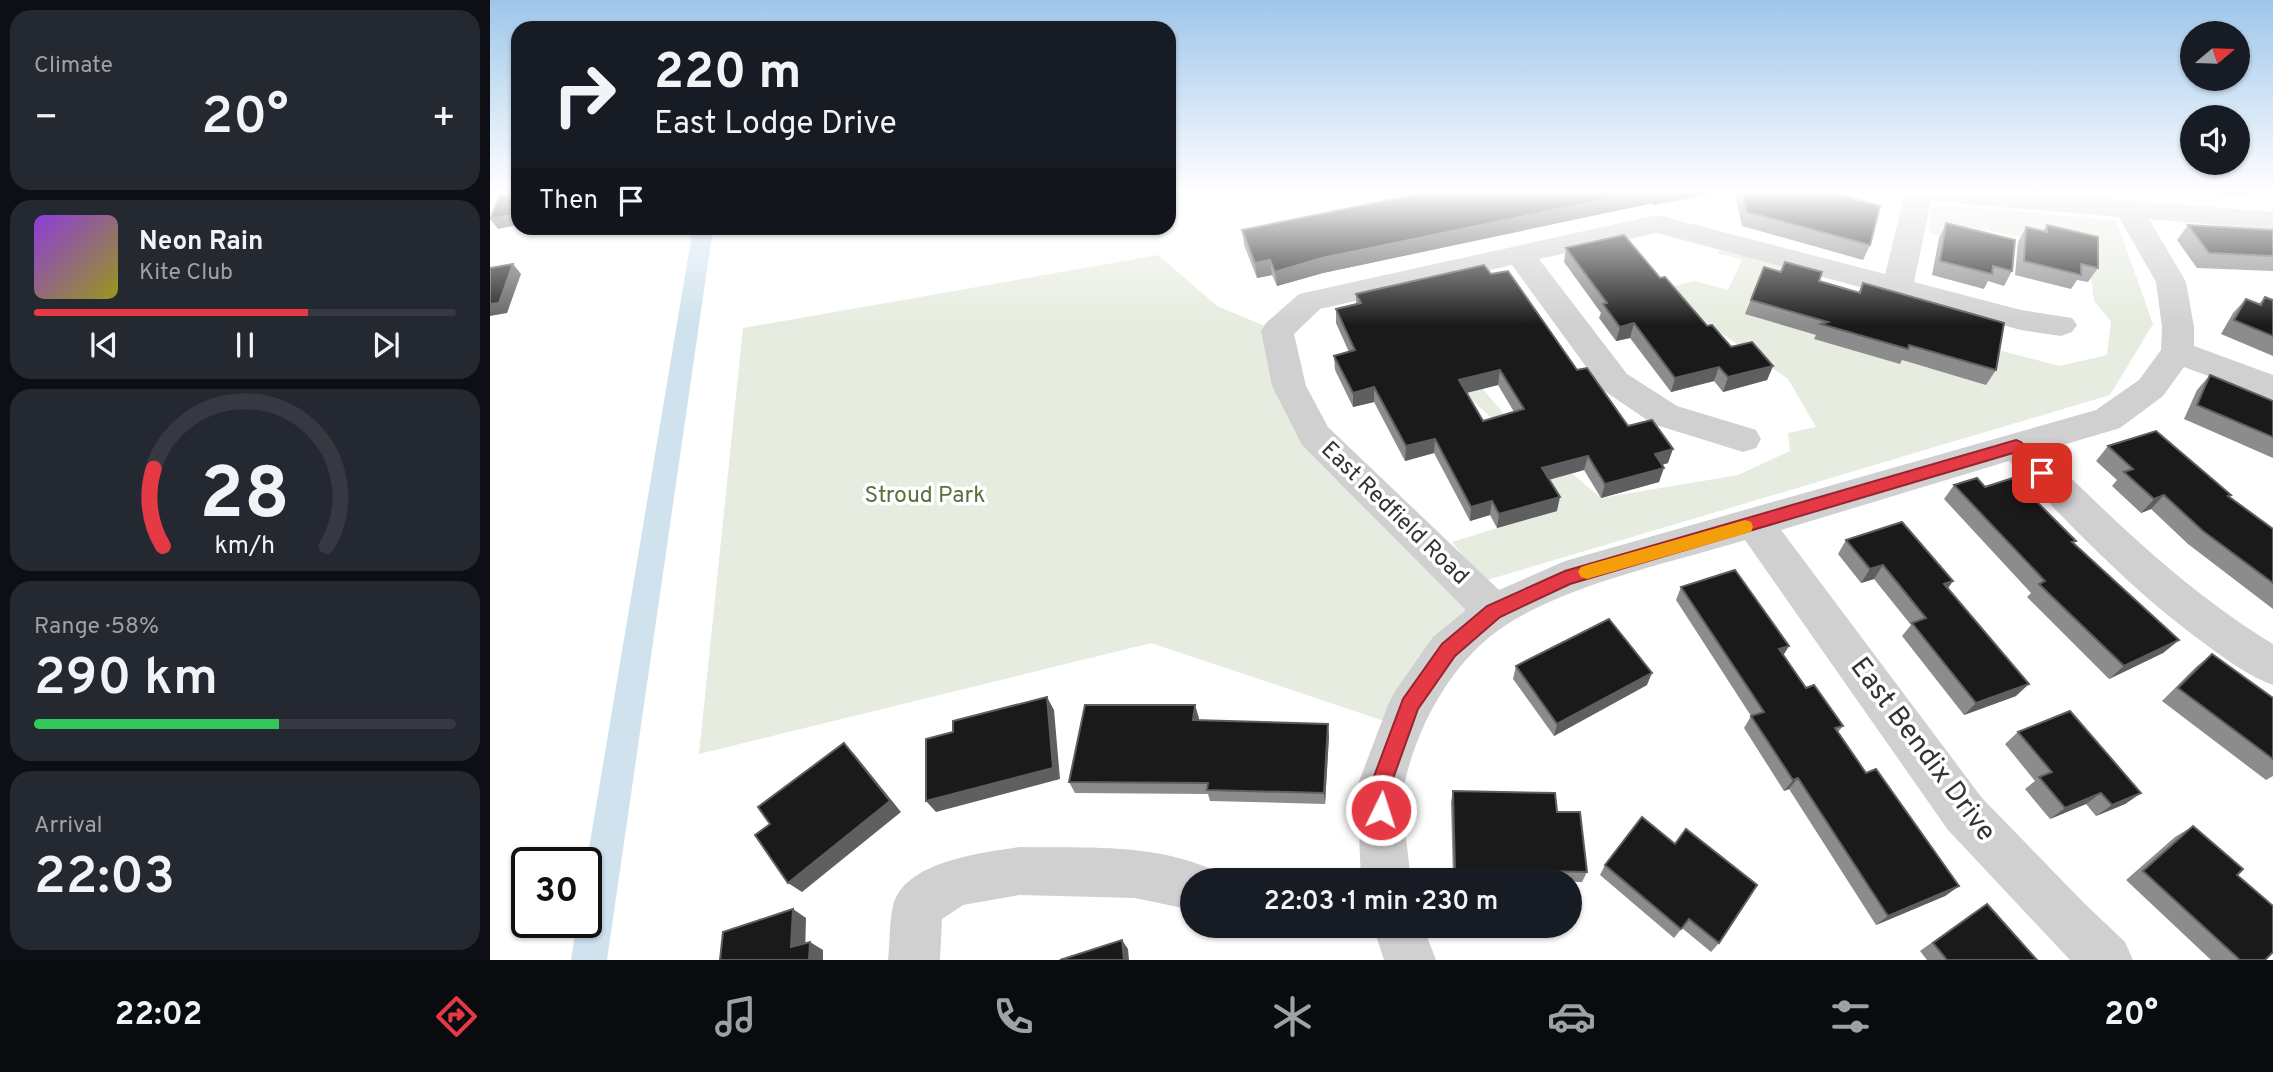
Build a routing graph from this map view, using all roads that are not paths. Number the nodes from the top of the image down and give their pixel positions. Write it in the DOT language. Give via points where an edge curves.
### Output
graph roads {
  1 [pos="1603,236"];
  2 [pos="1702,236"];
  3 [pos="1906,236"];
  4 [pos="2144,236"];
  5 [pos="1520,254"];
  6 [pos="1897,287"];
  7 [pos="2061,325"];
  8 [pos="2177,352"];
  9 [pos="2273,388"];
  10 [pos="1743,439"];
  11 [pos="2016,446"];
  12 [pos="1755,524"];
  13 [pos="1494,611"];
  14 [pos="2273,666"];
  15 [pos="1385,868"];
  16 [pos="1180,883"];
  17 [pos="1402,938"];
  18 [pos="914,960"];
  19 [pos="1410,960"];
  20 [pos="2107,960"];
  1 -- 5 [label="street"];
  2 -- 6 [label="street"];
  3 -- 6 [label="street"];
  4 -- 8 [label="street" via="2171,282"];
  5 -- 10 [label="street" via="1615,382 1665,415"];
  5 -- 13 [label="street, East Redfield Road" via="1310,301 1277,331 1289,386 1315,436"];
  6 -- 7 [label="street" via="2021,320"];
  8 -- 9 [label="street"];
  8 -- 11 [label="street" via="2151,388 2108,419"];
  11 -- 12 [label="street"];
  11 -- 14 [label="street" via="2185,606"];
  12 -- 13 [label="street" via="1565,578"];
  12 -- 20 [label="street, East Bendix Drive" via="1965,814"];
  13 -- 15 [label="street" via="1448,650 1410,705 1380,787"];
  16 -- 18 [label="street" via="1135,873 1019,871 954,882 918,906"];
  17 -- 19 [label="street"];
}
